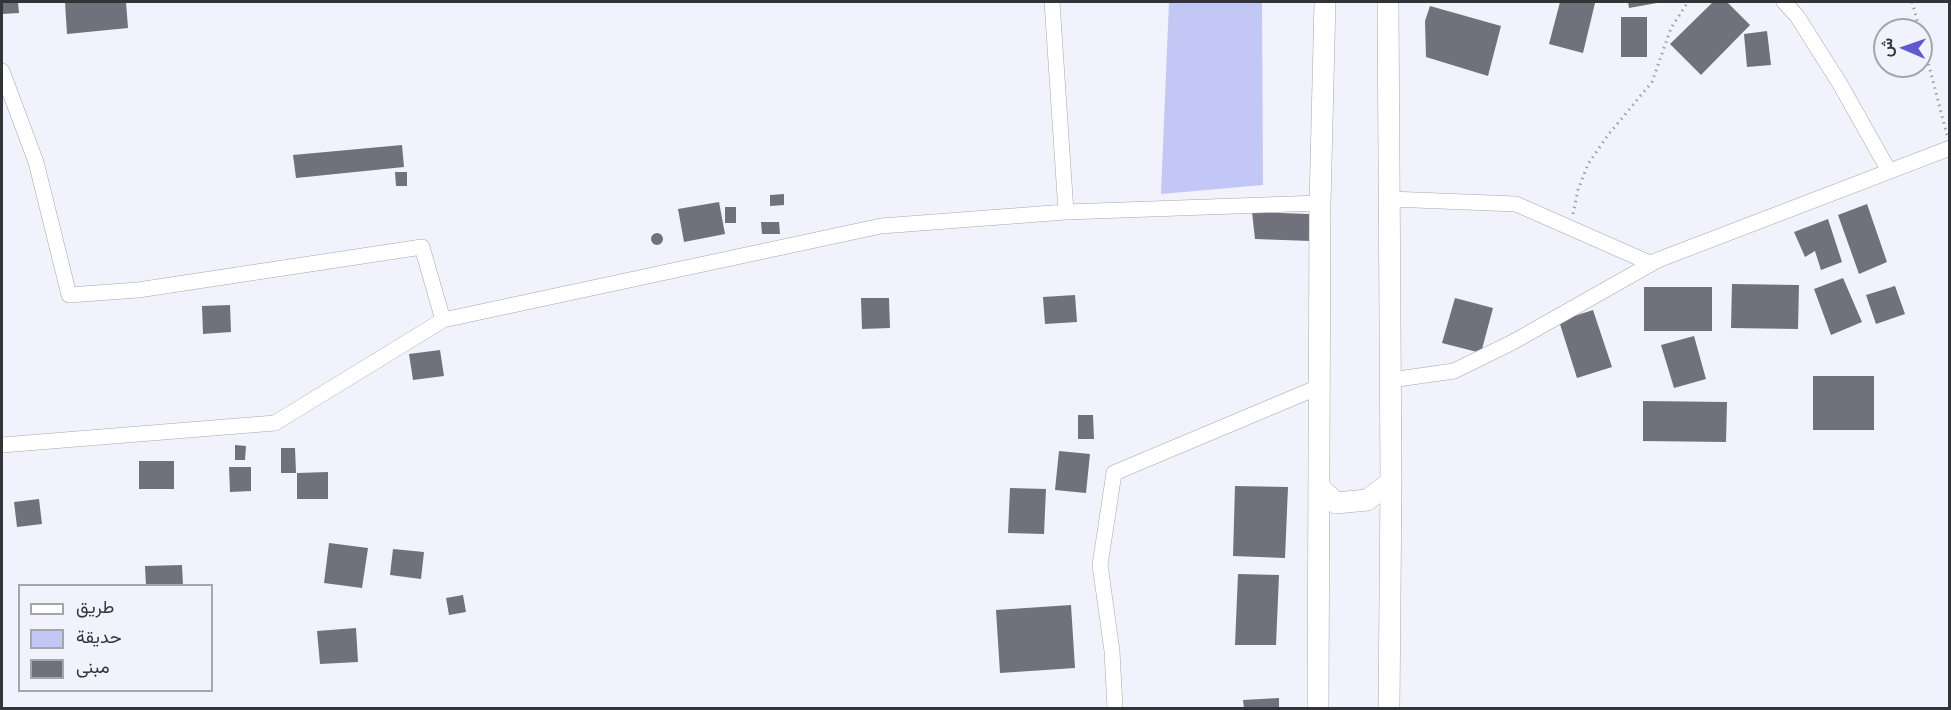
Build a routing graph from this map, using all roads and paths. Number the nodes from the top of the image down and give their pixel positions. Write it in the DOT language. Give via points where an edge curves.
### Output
graph roads {
  1 [pos="1052,2"];
  2 [pos="1325,2"];
  3 [pos="1388,2"];
  4 [pos="1688,2"];
  5 [pos="1784,2"];
  6 [pos="1912,2"];
  7 [pos="1917,18"];
  8 [pos="2,70"];
  9 [pos="1932,78"];
  10 [pos="1950,146"];
  11 [pos="1889,171"];
  12 [pos="1390,199"];
  13 [pos="1320,203"];
  14 [pos="1066,212"];
  15 [pos="1570,228"];
  16 [pos="1660,259"];
  17 [pos="442,320"];
  18 [pos="1391,380"];
  19 [pos="1321,386"];
  20 [pos="2,445"];
  21 [pos="1391,482"];
  22 [pos="1320,488"];
  23 [pos="1115,708"];
  24 [pos="1318,708"];
  25 [pos="1389,708"];
  1 -- 14 [label="street"];
  2 -- 13 [label="main road"];
  3 -- 12 [label="main road"];
  4 -- 15 [label="path" via="1671,28 1652,82 1588,164"];
  5 -- 11 [label="street" via="1840,84"];
  6 -- 7 [label="path"];
  8 -- 17 [label="street" via="36,162 69,295 138,290 422,246"];
  9 -- 10 [label="path"];
  10 -- 11 [label="street"];
  11 -- 16 [label="street"];
  12 -- 15 [label="street" via="1516,204"];
  12 -- 18 [label="main road"];
  13 -- 14 [label="street"];
  13 -- 19 [label="main road"];
  14 -- 17 [label="street" via="882,226"];
  15 -- 16 [label="street" via="1650,263"];
  16 -- 18 [label="street" via="1454,371"];
  17 -- 20 [label="street" via="275,423"];
  18 -- 21 [label="main road"];
  19 -- 22 [label="main road"];
  19 -- 23 [label="street" via="1114,472 1101,565"];
  21 -- 22 [label="main road" via="1367,500 1336,503"];
  21 -- 25 [label="main road"];
  22 -- 24 [label="main road"];
}
